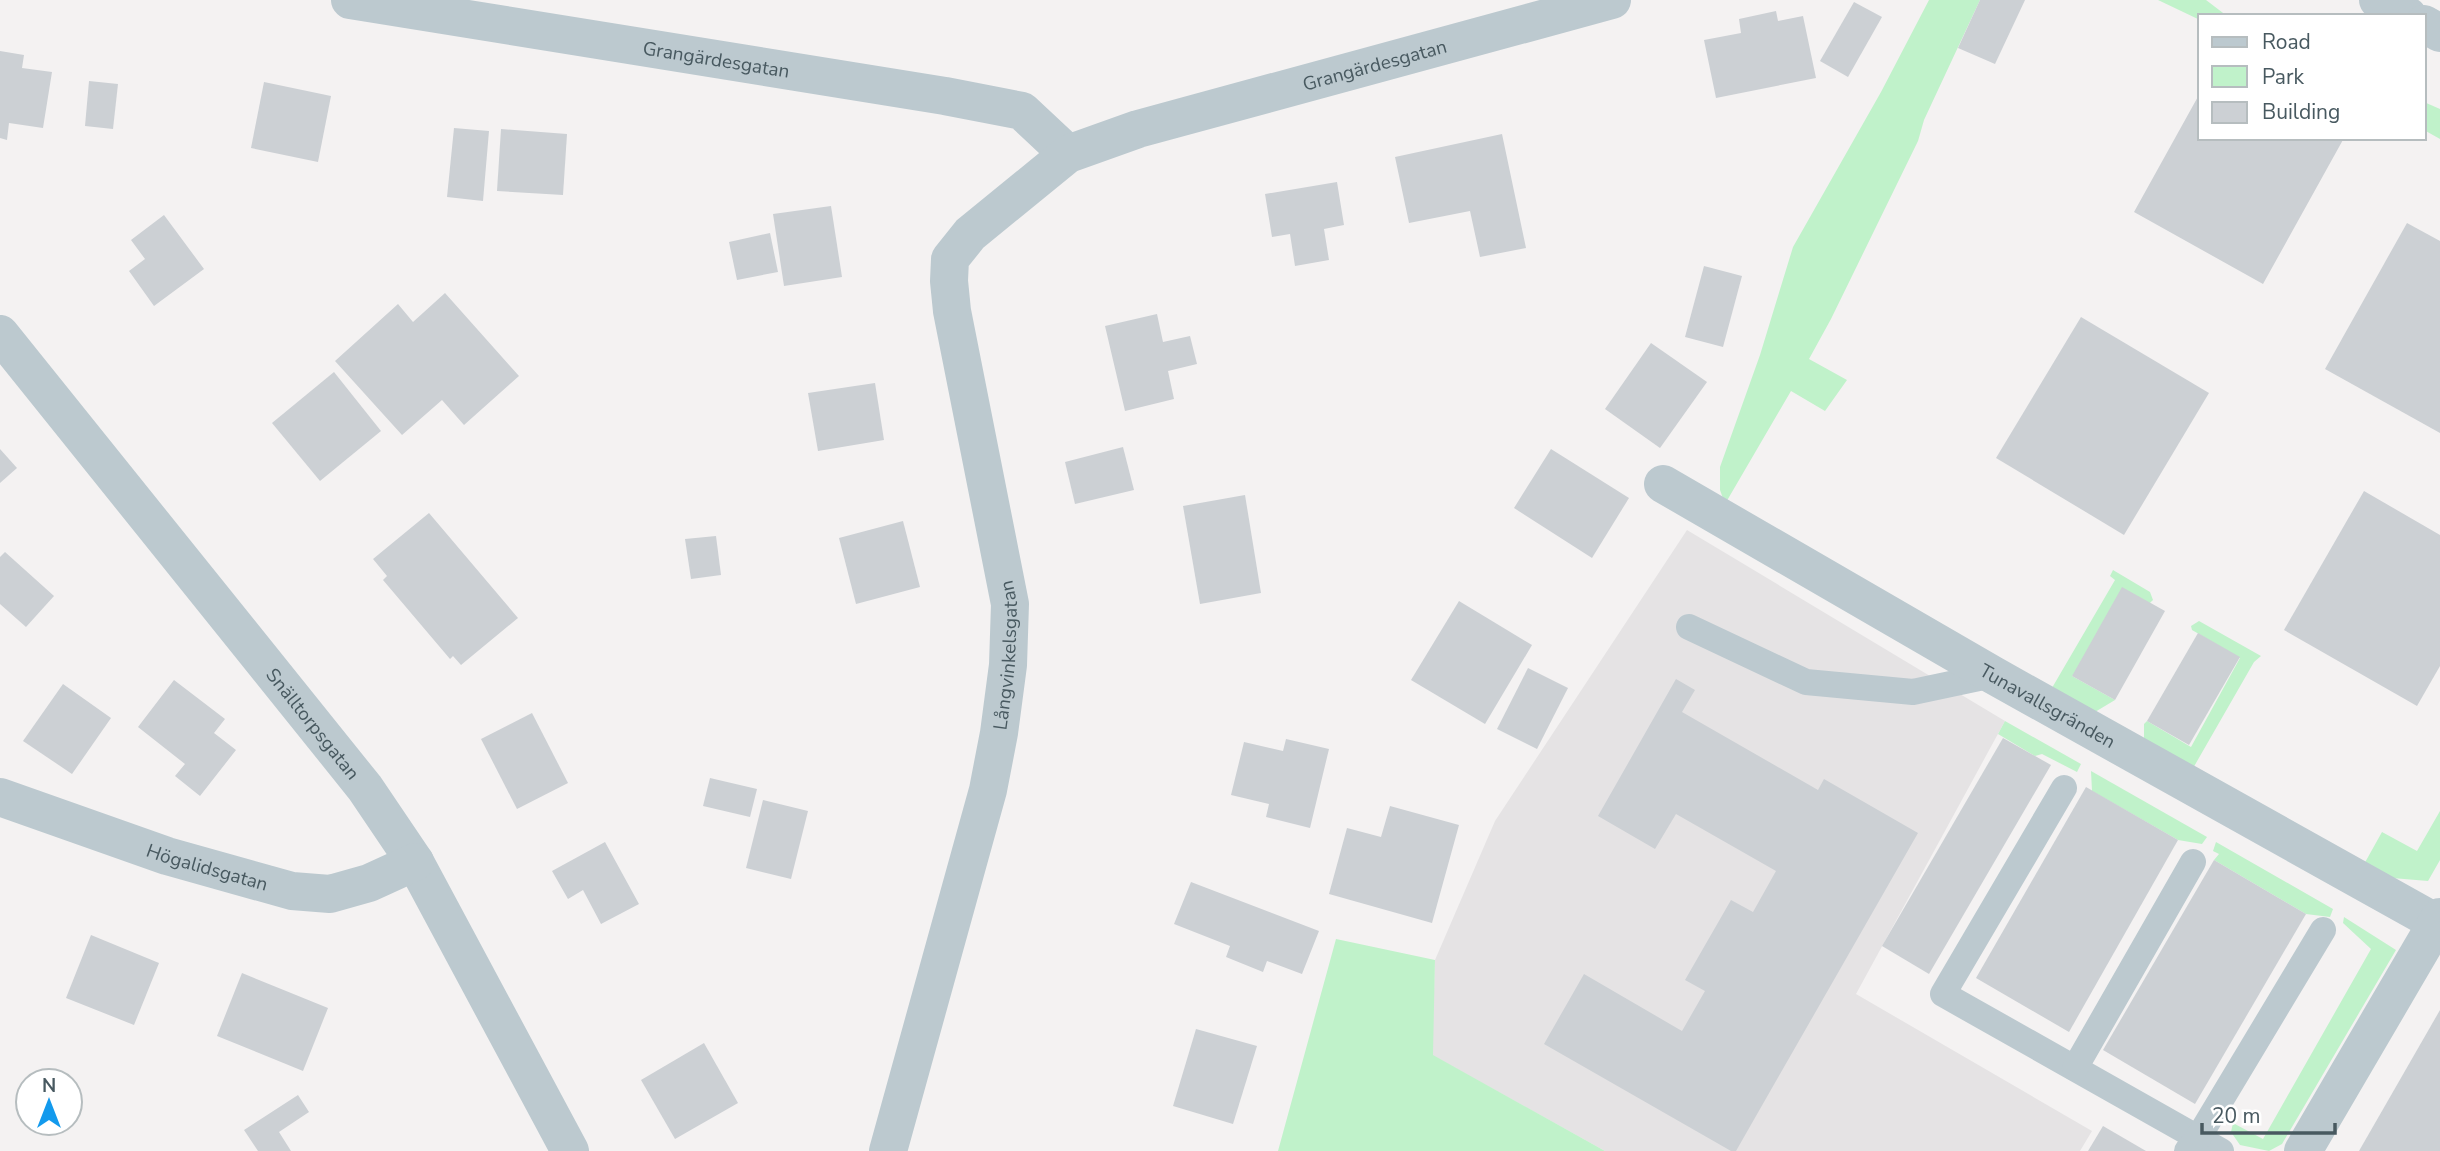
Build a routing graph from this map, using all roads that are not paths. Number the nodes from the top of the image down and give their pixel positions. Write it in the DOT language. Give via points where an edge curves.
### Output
graph roads {
  1 [pos="350,0"];
  2 [pos="1612,0"];
  3 [pos="2378,0"];
  4 [pos="2404,14"];
  5 [pos="1138,129"];
  6 [pos="1068,154"];
  7 [pos="0,334"];
  8 [pos="1663,484"];
  9 [pos="1689,628"];
  10 [pos="1993,675"];
  11 [pos="2064,788"];
  12 [pos="0,797"];
  13 [pos="415,862"];
  14 [pos="2193,862"];
  15 [pos="2438,920"];
  16 [pos="2323,930"];
  17 [pos="2075,1068"];
  18 [pos="2202,1147"];
  19 [pos="570,1151"];
  20 [pos="888,1151"];
  21 [pos="2303,1151"];
  1 -- 6 [label="street, Grangärdesgatan" via="1022,111"];
  2 -- 5 [label="street, Grangärdesgatan"];
  3 -- 4 [label="street"];
  5 -- 6 [label="street, Långvinkelsgatan"];
  6 -- 20 [label="street, Långvinkelsgatan" via="970,234 950,259 951,311 1010,604 1007,665 988,790"];
  7 -- 13 [label="street, Snälltorpsgatan" via="365,788"];
  8 -- 10 [label="street, Tunavallsgränden"];
  9 -- 10 [label="lane" via="1806,682 1913,692"];
  10 -- 15 [label="street, Tunavallsgränden"];
  11 -- 17 [label="lane" via="1943,994"];
  12 -- 13 [label="street, Högalidsgatan" via="167,856 292,891 330,894"];
  13 -- 19 [label="street, Snälltorpsgatan"];
  14 -- 17 [label="lane"];
  15 -- 21 [label="street, Tunavallsgränden"];
  16 -- 18 [label="lane"];
  17 -- 18 [label="lane"];
}
